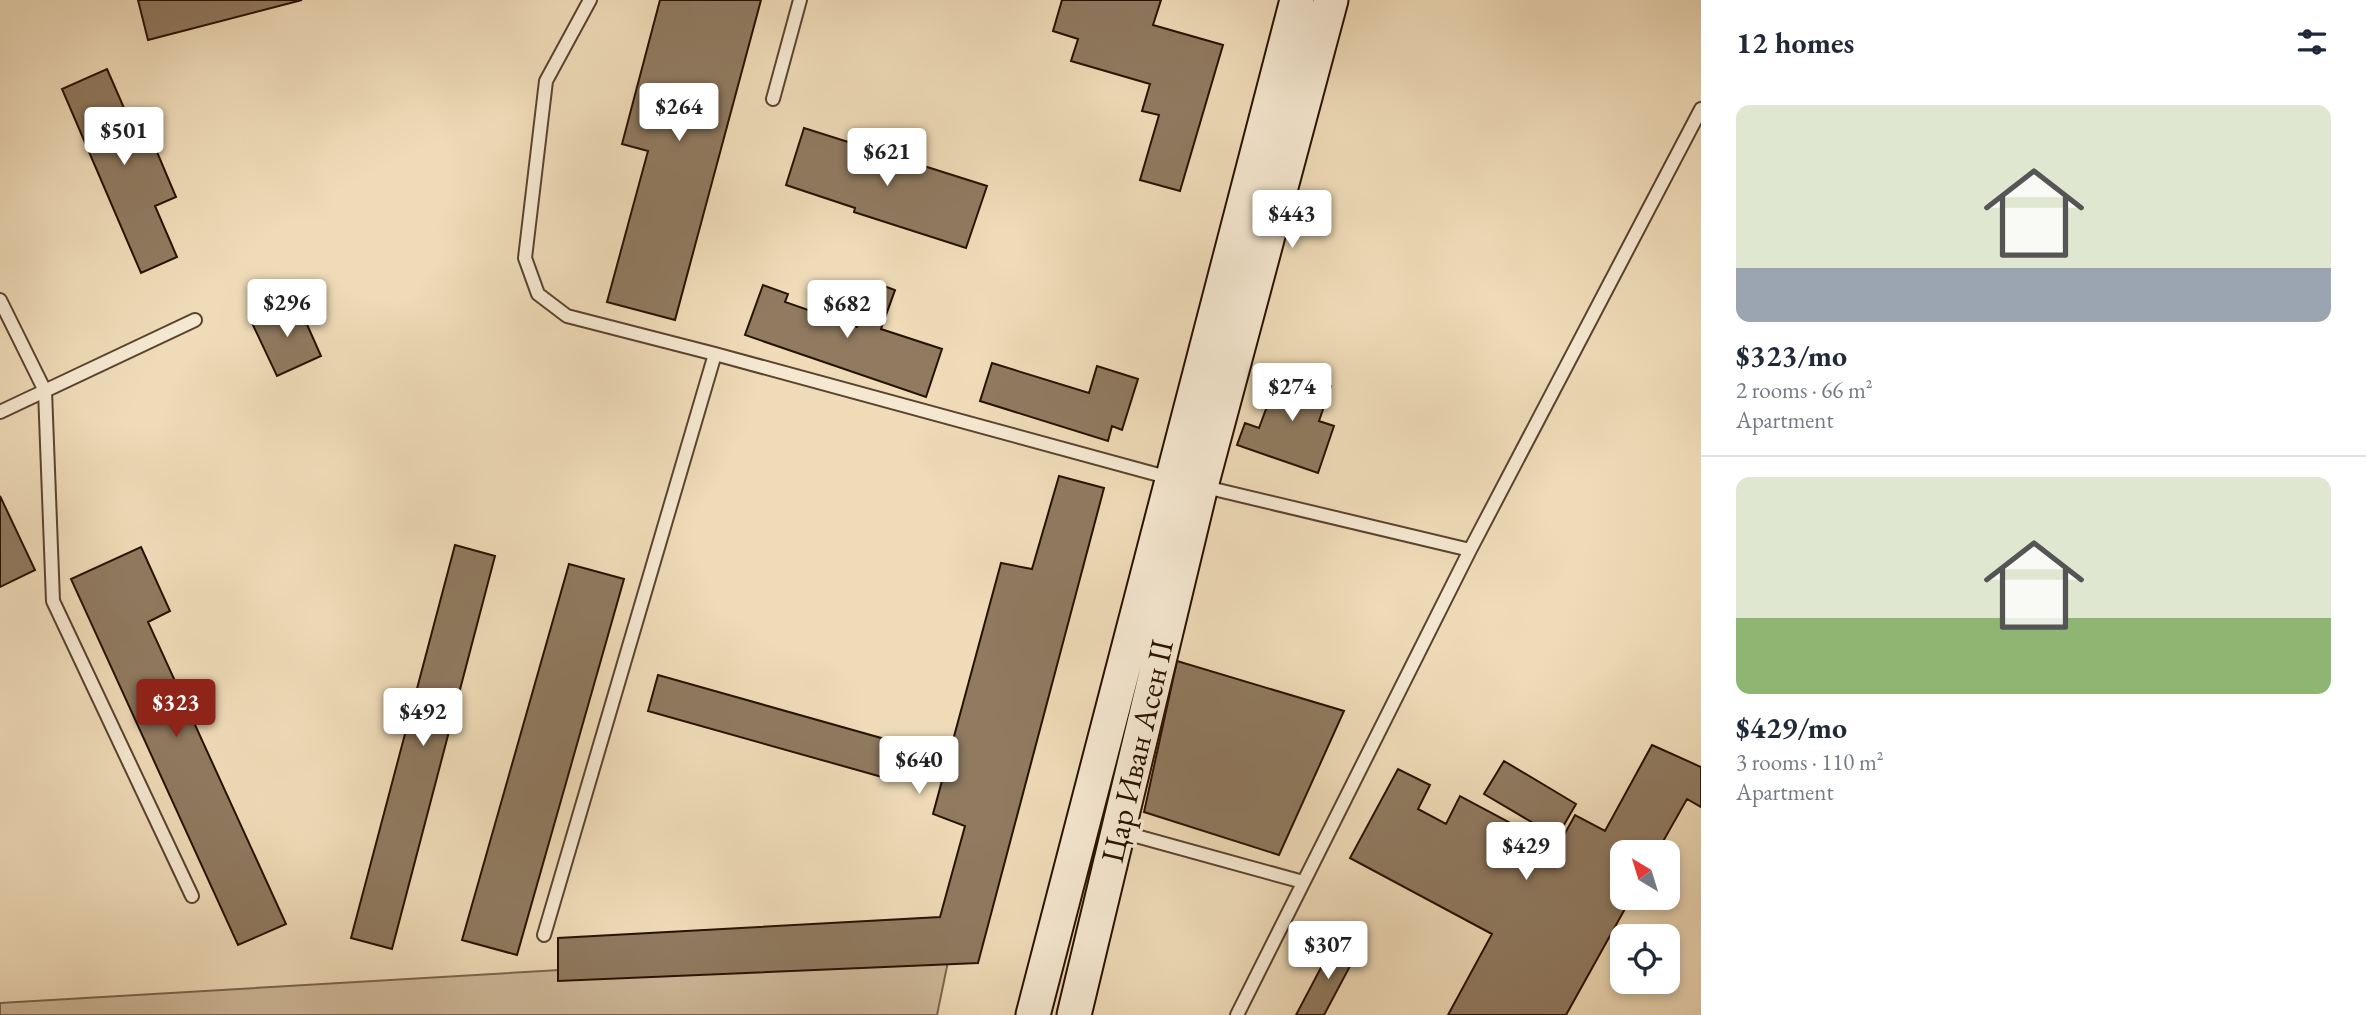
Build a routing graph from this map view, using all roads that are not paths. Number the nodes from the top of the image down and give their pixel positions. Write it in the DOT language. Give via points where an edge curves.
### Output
graph roads {
  1 [pos="590,0"];
  2 [pos="800,0"];
  3 [pos="1297,0"];
  4 [pos="1331,0"];
  5 [pos="773,99"];
  6 [pos="1701,109"];
  7 [pos="0,300"];
  8 [pos="195,320"];
  9 [pos="715,354"];
  10 [pos="45,391"];
  11 [pos="0,412"];
  12 [pos="1186,482"];
  13 [pos="1470,550"];
  14 [pos="1118,831"];
  15 [pos="1303,882"];
  16 [pos="191,895"];
  17 [pos="544,935"];
  18 [pos="1033,1015"];
  19 [pos="1074,1015"];
  20 [pos="1237,1015"];
  1 -- 9 [label="lane" via="545,81 525,258 538,294 567,316"];
  2 -- 5 [label="lane"];
  3 -- 12 [label="street"];
  4 -- 12 [label="street"];
  6 -- 13 [label="lane"];
  7 -- 10 [label="lane"];
  8 -- 10 [label="lane"];
  9 -- 12 [label="lane"];
  9 -- 17 [label="lane"];
  10 -- 11 [label="lane"];
  10 -- 16 [label="lane" via="53,601"];
  12 -- 13 [label="lane"];
  12 -- 14 [label="street, Цар Иван Асен II"];
  12 -- 18 [label="street, Цар Иван Асен II" via="1162,516"];
  13 -- 15 [label="lane"];
  14 -- 15 [label="lane"];
  14 -- 19 [label="street, Цар Иван Асен II"];
  15 -- 20 [label="lane"];
}
